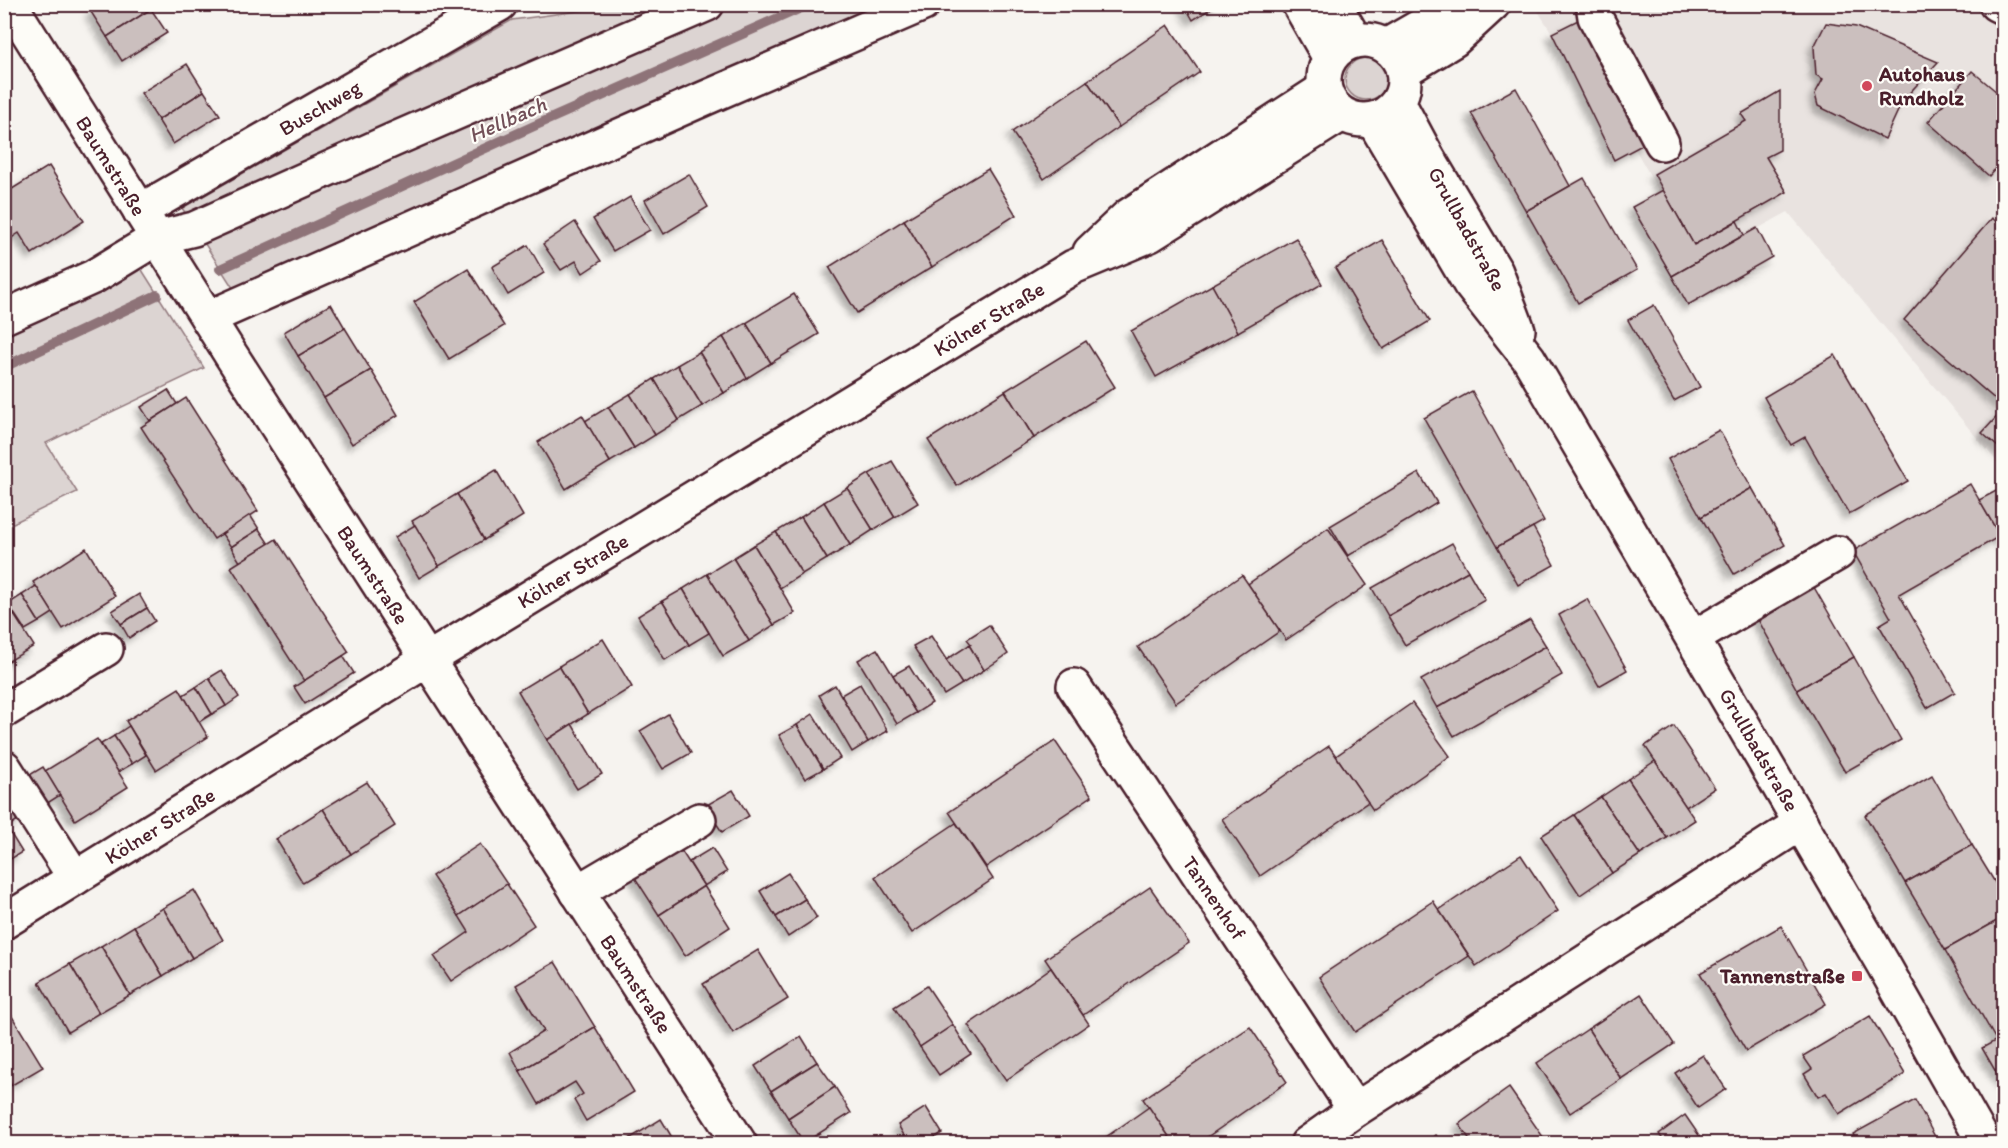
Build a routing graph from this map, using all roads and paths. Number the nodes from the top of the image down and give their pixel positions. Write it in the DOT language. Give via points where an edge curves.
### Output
graph roads {
  1 [pos="10,4"];
  2 [pos="500,4"];
  3 [pos="707,4"];
  4 [pos="923,4"];
  5 [pos="1299,4"];
  6 [pos="1334,4"];
  7 [pos="1459,4"];
  8 [pos="1493,4"];
  9 [pos="1593,4"];
  10 [pos="1996,4"];
  11 [pos="2004,8"];
  12 [pos="1364,80"];
  13 [pos="1662,143"];
  14 [pos="140,211"];
  15 [pos="157,238"];
  16 [pos="4,317"];
  17 [pos="208,318"];
  18 [pos="1838,553"];
  19 [pos="1693,638"];
  20 [pos="106,649"];
  21 [pos="428,660"];
  22 [pos="1074,686"];
  23 [pos="4,711"];
  24 [pos="4,767"];
  25 [pos="699,820"];
  26 [pos="1801,823"];
  27 [pos="75,878"];
  28 [pos="577,892"];
  29 [pos="4,922"];
  30 [pos="1355,1110"];
  31 [pos="740,1143"];
  32 [pos="1307,1143"];
  33 [pos="1985,1143"];
  1 -- 14 [label="street, Baumstraße"];
  2 -- 14 [label="street, Buschweg"];
  3 -- 15 [label="street" via="194,229"];
  4 -- 17 [label="street"];
  5 -- 12 [label="street, Grullbadstraße"];
  6 -- 12 [label="street, Grullbadstraße"];
  7 -- 12 [label="street, Kölner Straße"];
  8 -- 12 [label="street, Kölner Straße" via="1454,40"];
  9 -- 13 [label="street" via="1595,17"];
  10 -- 11 [label="street"];
  12 -- 19 [label="street, Grullbadstraße" via="1428,158 1496,272 1529,359"];
  12 -- 21 [label="street, Kölner Straße" via="1150,235 1074,267"];
  14 -- 15 [label="street, Baumstraße"];
  15 -- 16 [label="street" via="93,277"];
  15 -- 17 [label="street, Baumstraße"];
  17 -- 21 [label="street, Baumstraße"];
  18 -- 19 [label="street"];
  19 -- 26 [label="street, Grullbadstraße"];
  20 -- 23 [label="street"];
  21 -- 27 [label="street, Kölner Straße"];
  21 -- 28 [label="street, Baumstraße"];
  22 -- 30 [label="street, Tannenhof"];
  24 -- 27 [label="street"];
  25 -- 28 [label="street"];
  26 -- 30 [label="street"];
  26 -- 33 [label="street, Grullbadstraße"];
  27 -- 29 [label="street, Kölner Straße"];
  28 -- 31 [label="street, Baumstraße"];
  30 -- 32 [label="street"];
}
